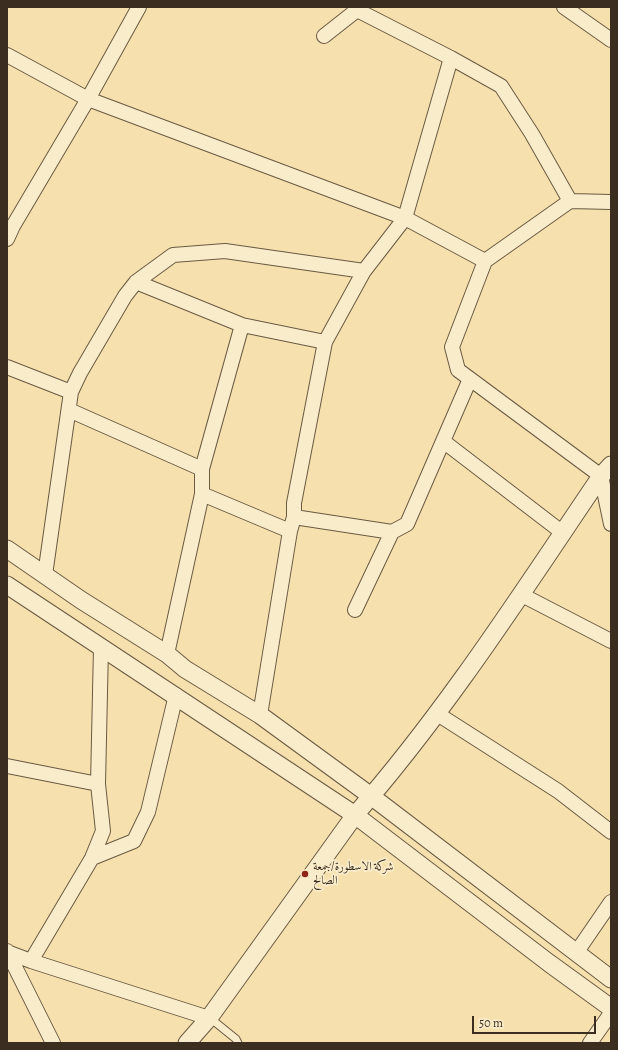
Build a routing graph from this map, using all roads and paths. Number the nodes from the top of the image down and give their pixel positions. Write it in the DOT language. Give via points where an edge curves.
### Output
graph roads {
  1 [pos="139,7"];
  2 [pos="564,7"];
  3 [pos="356,9"];
  4 [pos="324,36"];
  5 [pos="611,40"];
  6 [pos="7,55"];
  7 [pos="451,58"];
  8 [pos="88,99"];
  9 [pos="570,201"];
  10 [pos="611,202"];
  11 [pos="405,218"];
  12 [pos="10,225"];
  13 [pos="7,239"];
  14 [pos="485,261"];
  15 [pos="364,271"];
  16 [pos="136,282"];
  17 [pos="242,325"];
  18 [pos="325,342"];
  19 [pos="7,367"];
  20 [pos="470,379"];
  21 [pos="71,392"];
  22 [pos="69,410"];
  23 [pos="443,441"];
  24 [pos="202,469"];
  25 [pos="606,470"];
  26 [pos="202,494"];
  27 [pos="294,517"];
  28 [pos="611,524"];
  29 [pos="290,531"];
  30 [pos="392,532"];
  31 [pos="563,533"];
  32 [pos="7,549"];
  33 [pos="45,574"];
  34 [pos="7,585"];
  35 [pos="522,595"];
  36 [pos="355,610"];
  37 [pos="611,641"];
  38 [pos="101,647"];
  39 [pos="167,654"];
  40 [pos="176,695"];
  41 [pos="436,713"];
  42 [pos="260,715"];
  43 [pos="7,766"];
  44 [pos="98,784"];
  45 [pos="372,796"];
  46 [pos="355,815"];
  47 [pos="611,832"];
  48 [pos="92,858"];
  49 [pos="611,902"];
  50 [pos="7,951"];
  51 [pos="576,953"];
  52 [pos="32,961"];
  53 [pos="611,979"];
  54 [pos="611,1008"];
  55 [pos="611,1013"];
  56 [pos="209,1018"];
  57 [pos="53,1043"];
  58 [pos="188,1043"];
  59 [pos="238,1043"];
  60 [pos="590,1043"];
  1 -- 8 [label="street"];
  2 -- 5 [label="street"];
  3 -- 4 [label="street"];
  3 -- 7 [label="street"];
  6 -- 8 [label="street"];
  7 -- 9 [label="street" via="501,86"];
  7 -- 11 [label="street"];
  8 -- 11 [label="street"];
  8 -- 12 [label="street"];
  9 -- 10 [label="street"];
  9 -- 14 [label="street"];
  11 -- 14 [label="street"];
  11 -- 15 [label="street"];
  12 -- 13 [label="street"];
  14 -- 20 [label="street" via="452,347 458,370"];
  15 -- 16 [label="street" via="225,251 173,255"];
  15 -- 18 [label="street"];
  16 -- 17 [label="street"];
  16 -- 21 [label="street" via="125,296"];
  17 -- 18 [label="street"];
  17 -- 24 [label="street"];
  18 -- 27 [label="street" via="294,503"];
  19 -- 21 [label="street"];
  20 -- 23 [label="street"];
  20 -- 25 [label="street"];
  21 -- 22 [label="street"];
  22 -- 24 [label="street"];
  22 -- 33 [label="street"];
  23 -- 30 [label="street" via="407,524"];
  23 -- 31 [label="street"];
  24 -- 26 [label="street"];
  25 -- 28 [label="street"];
  25 -- 31 [label="street"];
  26 -- 29 [label="street"];
  26 -- 39 [label="street"];
  27 -- 29 [label="street"];
  27 -- 30 [label="street"];
  29 -- 42 [label="street"];
  30 -- 36 [label="street"];
  31 -- 35 [label="street"];
  32 -- 33 [label="street"];
  33 -- 39 [label="street" via="81,600"];
  34 -- 38 [label="street"];
  35 -- 37 [label="street"];
  35 -- 41 [label="street"];
  38 -- 40 [label="street"];
  38 -- 44 [label="street"];
  39 -- 42 [label="street" via="185,669"];
  40 -- 46 [label="street"];
  40 -- 48 [label="street" via="148,812 134,841"];
  41 -- 45 [label="street"];
  41 -- 47 [label="street" via="558,791"];
  42 -- 45 [label="street"];
  43 -- 44 [label="street"];
  44 -- 48 [label="street" via="103,831"];
  45 -- 46 [label="street"];
  45 -- 51 [label="street"];
  46 -- 54 [label="street"];
  46 -- 56 [label="street"];
  48 -- 52 [label="street"];
  49 -- 51 [label="street"];
  50 -- 52 [label="street"];
  50 -- 57 [label="street"];
  51 -- 53 [label="street"];
  52 -- 56 [label="street"];
  55 -- 60 [label="street"];
  56 -- 58 [label="street"];
  56 -- 59 [label="lane"];
}
